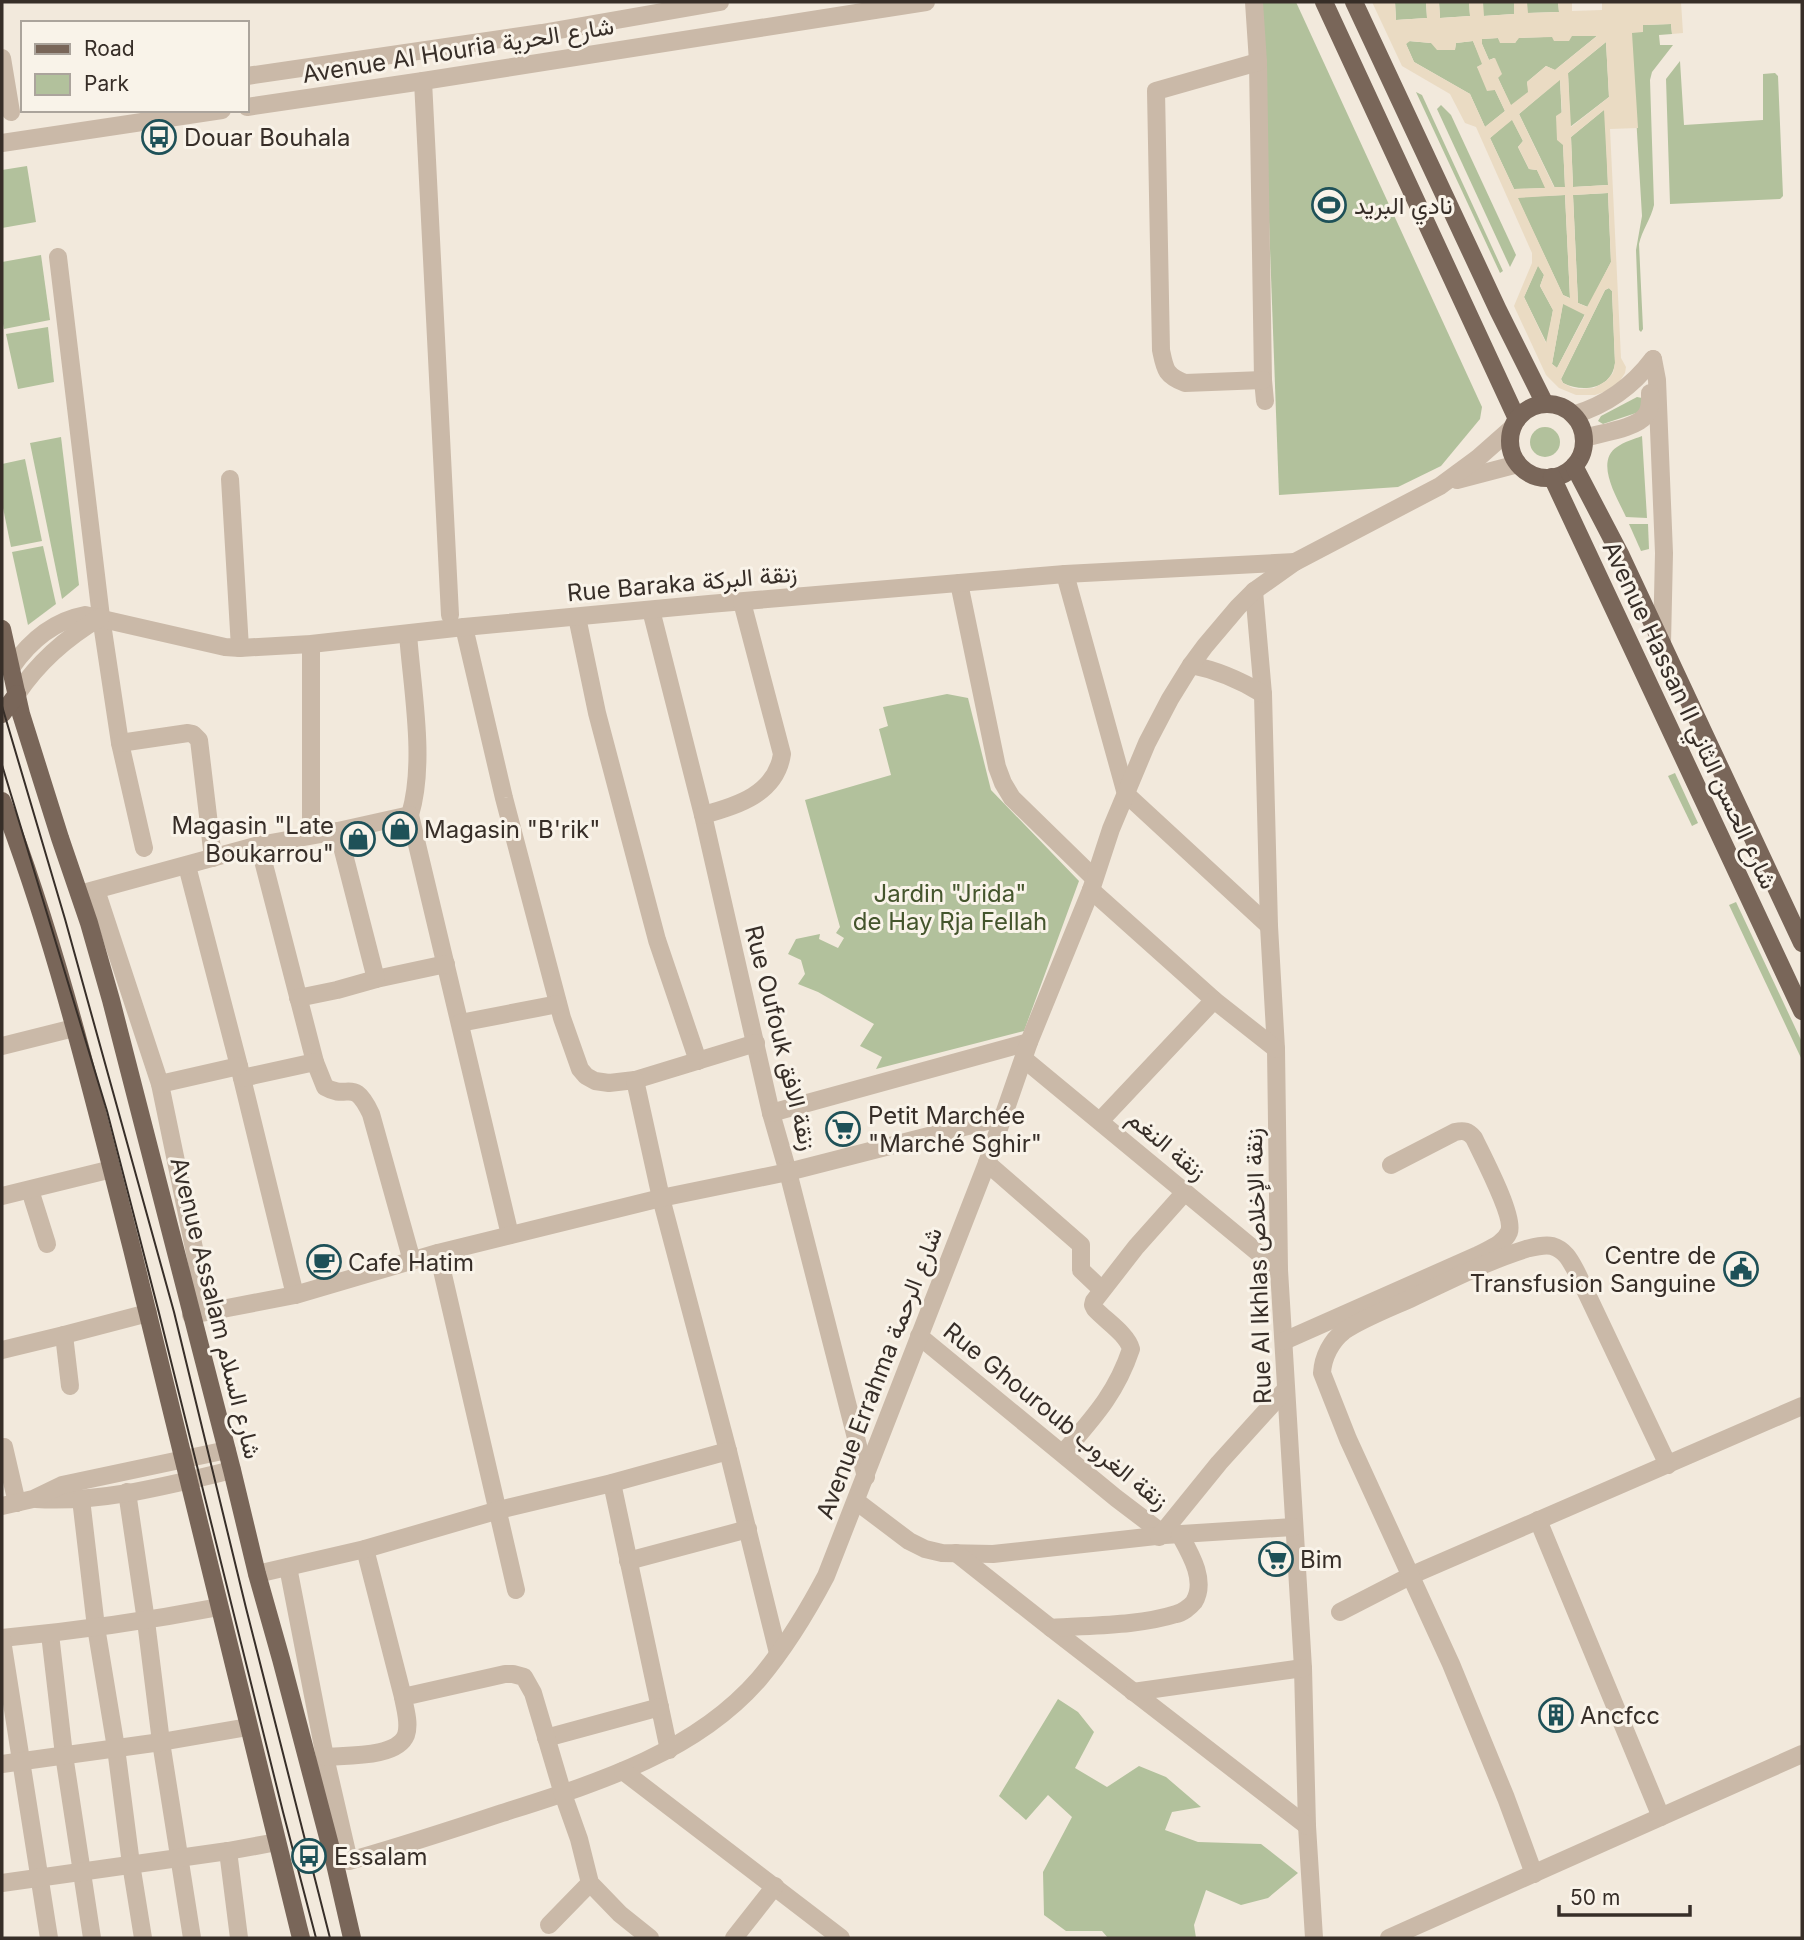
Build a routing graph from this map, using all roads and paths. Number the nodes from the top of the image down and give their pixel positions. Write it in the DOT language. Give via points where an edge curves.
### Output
graph roads {
  1 [pos="720,2"];
  2 [pos="926,2"];
  3 [pos="1254,2"];
  4 [pos="1324,2"];
  5 [pos="1354,2"];
  6 [pos="2,58"];
  7 [pos="1258,62"];
  8 [pos="248,76"];
  9 [pos="423,81"];
  10 [pos="248,107"];
  11 [pos="12,112"];
  12 [pos="209,112"];
  13 [pos="2,143"];
  14 [pos="58,257"];
  15 [pos="1653,359"];
  16 [pos="1263,380"];
  17 [pos="1265,401"];
  18 [pos="1545,404"];
  19 [pos="1573,415"];
  20 [pos="1515,423"];
  21 [pos="1584,438"];
  22 [pos="1518,464"];
  23 [pos="1574,466"];
  24 [pos="1552,477"];
  25 [pos="230,479"];
  26 [pos="1440,486"];
  27 [pos="1295,562"];
  28 [pos="1065,574"];
  29 [pos="959,583"];
  30 [pos="1254,591"];
  31 [pos="742,602"];
  32 [pos="651,610"];
  33 [pos="450,615"];
  34 [pos="101,617"];
  35 [pos="577,617"];
  36 [pos="464,627"];
  37 [pos="2,629"];
  38 [pos="408,634"];
  39 [pos="1662,643"];
  40 [pos="311,644"];
  41 [pos="240,648"];
  42 [pos="1191,665"];
  43 [pos="6,675"];
  44 [pos="17,694"];
  45 [pos="1263,694"];
  46 [pos="2,714"];
  47 [pos="120,743"];
  48 [pos="1126,794"];
  49 [pos="2,801"];
  50 [pos="410,815"];
  51 [pos="703,815"];
  52 [pos="338,831"];
  53 [pos="311,835"];
  54 [pos="259,845"];
  55 [pos="144,848"];
  56 [pos="213,858"];
  57 [pos="187,866"];
  58 [pos="1092,884"];
  59 [pos="87,892"];
  60 [pos="1269,926"];
  61 [pos="1802,943"];
  62 [pos="446,964"];
  63 [pos="376,979"];
  64 [pos="298,998"];
  65 [pos="1214,1000"];
  66 [pos="558,1004"];
  67 [pos="1802,1011"];
  68 [pos="460,1023"];
  69 [pos="74,1028"];
  70 [pos="756,1043"];
  71 [pos="2,1046"];
  72 [pos="1276,1049"];
  73 [pos="1027,1051"];
  74 [pos="698,1061"];
  75 [pos="315,1062"];
  76 [pos="241,1072"];
  77 [pos="635,1080"];
  78 [pos="160,1084"];
  79 [pos="771,1113"];
  80 [pos="1003,1117"];
  81 [pos="1100,1121"];
  82 [pos="987,1163"];
  83 [pos="1391,1165"];
  84 [pos="112,1169"];
  85 [pos="788,1172"];
  86 [pos="30,1190"];
  87 [pos="1185,1192"];
  88 [pos="2,1196"];
  89 [pos="661,1198"];
  90 [pos="510,1235"];
  91 [pos="47,1244"];
  92 [pos="438,1253"];
  93 [pos="412,1261"];
  94 [pos="1279,1270"];
  95 [pos="1101,1289"];
  96 [pos="295,1294"];
  97 [pos="148,1313"];
  98 [pos="199,1313"];
  99 [pos="64,1335"];
  100 [pos="919,1336"];
  101 [pos="1284,1341"];
  102 [pos="2,1350"];
  103 [pos="70,1385"];
  104 [pos="1286,1389"];
  105 [pos="1802,1406"];
  106 [pos="4,1447"];
  107 [pos="227,1450"];
  108 [pos="728,1451"];
  109 [pos="1063,1453"];
  110 [pos="184,1459"];
  111 [pos="1668,1465"];
  112 [pos="232,1471"];
  113 [pos="866,1477"];
  114 [pos="189,1480"];
  115 [pos="612,1483"];
  116 [pos="127,1492"];
  117 [pos="81,1499"];
  118 [pos="856,1501"];
  119 [pos="17,1503"];
  120 [pos="499,1510"];
  121 [pos="1538,1520"];
  122 [pos="1293,1527"];
  123 [pos="748,1529"];
  124 [pos="1167,1535"];
  125 [pos="365,1549"];
  126 [pos="956,1553"];
  127 [pos="628,1561"];
  128 [pos="288,1567"];
  129 [pos="257,1574"];
  130 [pos="1412,1575"];
  131 [pos="516,1590"];
  132 [pos="219,1607"];
  133 [pos="1340,1612"];
  134 [pos="146,1621"];
  135 [pos="96,1627"];
  136 [pos="1051,1628"];
  137 [pos="50,1634"];
  138 [pos="2,1639"];
  139 [pos="778,1653"];
  140 [pos="1303,1668"];
  141 [pos="1133,1692"];
  142 [pos="403,1697"];
  143 [pos="660,1707"];
  144 [pos="248,1727"];
  145 [pos="546,1738"];
  146 [pos="161,1742"];
  147 [pos="116,1748"];
  148 [pos="668,1750"];
  149 [pos="1802,1754"];
  150 [pos="64,1755"];
  151 [pos="325,1757"];
  152 [pos="22,1761"];
  153 [pos="2,1764"];
  154 [pos="623,1771"];
  155 [pos="563,1794"];
  156 [pos="1661,1817"];
  157 [pos="1307,1826"];
  158 [pos="277,1842"];
  159 [pos="228,1851"];
  160 [pos="180,1857"];
  161 [pos="342,1863"];
  162 [pos="131,1864"];
  163 [pos="82,1871"];
  164 [pos="1534,1874"];
  165 [pos="41,1877"];
  166 [pos="2,1883"];
  167 [pos="590,1883"];
  168 [pos="775,1886"];
  169 [pos="549,1924"];
  170 [pos="50,1938"];
  171 [pos="92,1938"];
  172 [pos="143,1938"];
  173 [pos="192,1938"];
  174 [pos="239,1938"];
  175 [pos="301,1938"];
  176 [pos="352,1938"];
  177 [pos="650,1938"];
  178 [pos="734,1938"];
  179 [pos="841,1938"];
  180 [pos="1314,1938"];
  181 [pos="1389,1938"];
  1 -- 8 [label="street, Avenue Al Houria شارع الحرية"];
  2 -- 9 [label="street, Avenue Al Houria شارع الحرية"];
  3 -- 7 [label="street"];
  4 -- 20 [label="main road"];
  5 -- 18 [label="main road"];
  6 -- 11 [label="street"];
  7 -- 16 [label="street"];
  7 -- 16 [label="street" via="1156,91 1161,350 1166,370 1185,383"];
  9 -- 10 [label="street, Avenue Al Houria شارع الحرية"];
  9 -- 33 [label="street"];
  12 -- 13 [label="street"];
  14 -- 34 [label="street"];
  15 -- 19 [label="street" via="1625,390"];
  15 -- 21 [label="street" via="1650,407 1644,417 1629,426"];
  15 -- 39 [label="street" via="1664,553"];
  16 -- 17 [label="street"];
  18 -- 19 [label="main road"];
  18 -- 20 [label="main road" via="1532,407"];
  19 -- 21 [label="main road"];
  20 -- 22 [label="main road" via="1510,443"];
  20 -- 26 [label="street, Avenue Errahma شارع الرحمة"];
  21 -- 23 [label="main road"];
  22 -- 24 [label="main road" via="1533,475"];
  22 -- 26 [label="street, Avenue Errahma شارع الرحمة"];
  23 -- 24 [label="main road"];
  23 -- 39 [label="main road, Avenue Hassan II شارع الحسن الثاني"];
  24 -- 67 [label="main road, Avenue Hassan II شارع الحسن الثاني"];
  25 -- 41 [label="street"];
  26 -- 27 [label="street, Avenue Errahma شارع الرحمة"];
  27 -- 28 [label="street, Rue Baraka زنقة البركة"];
  27 -- 30 [label="street, Avenue Errahma شارع الرحمة"];
  28 -- 29 [label="street, Rue Baraka زنقة البركة"];
  28 -- 48 [label="street"];
  29 -- 31 [label="street, Rue Baraka زنقة البركة"];
  29 -- 58 [label="street" via="1003,783"];
  30 -- 42 [label="street, Avenue Errahma شارع الرحمة"];
  30 -- 45 [label="street, Rue Al Ikhlas زنقة الإخلاص"];
  31 -- 32 [label="street, Rue Baraka زنقة البركة"];
  31 -- 51 [label="street" via="782,754 780,765 759,793"];
  32 -- 35 [label="street, Rue Baraka زنقة البركة"];
  32 -- 51 [label="street, Rue Oufouk زنقة الافق"];
  34 -- 41 [label="street, Rue Baraka زنقة البركة"];
  34 -- 43 [label="street, Rue Baraka زنقة البركة" via="77,616 57,624 24,651"];
  34 -- 44 [label="street" via="48,656"];
  34 -- 47 [label="street"];
  35 -- 36 [label="street, Rue Baraka زنقة البركة"];
  35 -- 74 [label="street" via="597,713 657,940"];
  36 -- 38 [label="street, Rue Baraka زنقة البركة"];
  36 -- 66 [label="street" via="503,798"];
  37 -- 43 [label="main road, Avenue Assalam شارع السلام"];
  38 -- 40 [label="street, Rue Baraka زنقة البركة"];
  38 -- 50 [label="street" via="418,760"];
  39 -- 61 [label="main road, Avenue Hassan II شارع الحسن الثاني"];
  40 -- 41 [label="street, Rue Baraka زنقة البركة"];
  40 -- 53 [label="street"];
  42 -- 45 [label="street" via="1228,675"];
  42 -- 48 [label="street, Avenue Errahma شارع الرحمة" via="1147,743"];
  43 -- 44 [label="main road, Avenue Assalam شارع السلام"];
  44 -- 46 [label="main road"];
  44 -- 59 [label="main road, Avenue Assalam شارع السلام" via="33,754"];
  45 -- 60 [label="street, Rue Al Ikhlas زنقة الإخلاص"];
  47 -- 55 [label="street"];
  47 -- 56 [label="street" via="188,733 199,740"];
  48 -- 58 [label="street, Avenue Errahma شارع الرحمة"];
  48 -- 60 [label="street"];
  49 -- 69 [label="main road"];
  50 -- 52 [label="street"];
  50 -- 62 [label="street"];
  51 -- 70 [label="street, Rue Oufouk زنقة الافق"];
  52 -- 53 [label="street"];
  52 -- 63 [label="street"];
  53 -- 54 [label="street"];
  54 -- 56 [label="street"];
  54 -- 64 [label="street"];
  56 -- 57 [label="street"];
  57 -- 59 [label="street"];
  57 -- 76 [label="street"];
  58 -- 65 [label="street"];
  58 -- 73 [label="street, Avenue Errahma شارع الرحمة"];
  59 -- 78 [label="street"];
  59 -- 98 [label="main road, Avenue Assalam شارع السلام" via="111,1000"];
  60 -- 72 [label="street, Rue Al Ikhlas زنقة الإخلاص"];
  62 -- 63 [label="street"];
  62 -- 68 [label="street"];
  63 -- 64 [label="street"];
  64 -- 75 [label="street"];
  65 -- 72 [label="street"];
  65 -- 81 [label="street"];
  66 -- 68 [label="street"];
  66 -- 77 [label="street" via="573,1054 586,1076 610,1083"];
  68 -- 90 [label="street"];
  69 -- 71 [label="street"];
  69 -- 84 [label="main road"];
  70 -- 74 [label="street"];
  70 -- 79 [label="street, Rue Oufouk زنقة الافق"];
  72 -- 94 [label="street, Rue Al Ikhlas زنقة الإخلاص"];
  73 -- 79 [label="street"];
  73 -- 80 [label="street, Avenue Errahma شارع الرحمة"];
  73 -- 81 [label="street, زنقة النغم"];
  74 -- 77 [label="street"];
  75 -- 76 [label="street"];
  75 -- 93 [label="street" via="325,1087 351,1090 364,1099"];
  76 -- 78 [label="street"];
  76 -- 96 [label="street"];
  77 -- 89 [label="street"];
  78 -- 98 [label="street"];
  79 -- 85 [label="street, Rue Oufouk زنقة الافق"];
  80 -- 82 [label="street, Avenue Errahma شارع الرحمة"];
  80 -- 85 [label="street"];
  81 -- 87 [label="street, زنقة النغم"];
  82 -- 95 [label="street" via="1081,1245 1081,1270"];
  82 -- 100 [label="street, Avenue Errahma شارع الرحمة"];
  83 -- 101 [label="street" via="1455,1132 1469,1132 1498,1189 1510,1224 1508,1233 1478,1255"];
  84 -- 86 [label="street"];
  84 -- 97 [label="main road"];
  85 -- 89 [label="street"];
  85 -- 113 [label="street, Rue Oufouk زنقة الافق"];
  86 -- 88 [label="street"];
  86 -- 91 [label="street"];
  87 -- 94 [label="street, زنقة النغم"];
  87 -- 95 [label="street"];
  89 -- 90 [label="street"];
  89 -- 108 [label="street"];
  90 -- 92 [label="street"];
  92 -- 93 [label="street"];
  92 -- 120 [label="street"];
  93 -- 96 [label="street"];
  94 -- 101 [label="street, Rue Al Ikhlas زنقة الإخلاص"];
  95 -- 109 [label="street" via="1095,1310 1125,1338 1130,1349 1107,1399"];
  96 -- 98 [label="street"];
  97 -- 99 [label="street"];
  97 -- 110 [label="main road"];
  98 -- 107 [label="main road, Avenue Assalam شارع السلام"];
  99 -- 102 [label="street"];
  99 -- 103 [label="street"];
  100 -- 109 [label="street, Rue Ghouroub زنقة الغروب"];
  100 -- 113 [label="street, Avenue Errahma شارع الرحمة"];
  101 -- 104 [label="street, Rue Al Ikhlas زنقة الإخلاص"];
  104 -- 122 [label="street, Rue Al Ikhlas زنقة الإخلاص"];
  104 -- 124 [label="street" via="1219,1463"];
  105 -- 111 [label="street"];
  106 -- 119 [label="street"];
  107 -- 110 [label="street"];
  107 -- 112 [label="main road, Avenue Assalam شارع السلام"];
  108 -- 115 [label="street"];
  108 -- 123 [label="street"];
  109 -- 124 [label="street, Rue Ghouroub زنقة الغروب"];
  110 -- 114 [label="main road"];
  110 -- 119 [label="street" via="62,1485"];
  111 -- 121 [label="street"];
  111 -- 130 [label="street" via="1568,1256 1541,1245 1476,1269 1343,1332 1323,1361 1322,1373 1348,1439"];
  112 -- 114 [label="street"];
  112 -- 129 [label="main road, Avenue Assalam شارع السلام"];
  113 -- 118 [label="street, Avenue Errahma شارع الرحمة"];
  114 -- 116 [label="street"];
  114 -- 132 [label="main road"];
  115 -- 120 [label="street"];
  115 -- 127 [label="street"];
  116 -- 117 [label="street"];
  116 -- 134 [label="street"];
  117 -- 119 [label="street"];
  117 -- 135 [label="street"];
  118 -- 126 [label="street" via="909,1541 925,1549"];
  118 -- 139 [label="street, Avenue Errahma شارع الرحمة" via="826,1576"];
  120 -- 125 [label="street"];
  120 -- 131 [label="street"];
  121 -- 130 [label="street"];
  121 -- 156 [label="street"];
  122 -- 124 [label="street"];
  122 -- 140 [label="street, Rue Al Ikhlas زنقة الإخلاص"];
  123 -- 127 [label="street"];
  123 -- 139 [label="street"];
  124 -- 126 [label="street" via="993,1554"];
  124 -- 136 [label="street, Rue Ghouroub زنقة الغروب" via="1193,1563 1199,1584 1194,1602 1179,1614"];
  125 -- 128 [label="street"];
  125 -- 142 [label="street"];
  126 -- 136 [label="street"];
  127 -- 143 [label="street"];
  128 -- 129 [label="street"];
  128 -- 151 [label="street"];
  129 -- 161 [label="main road, Avenue Assalam شارع السلام"];
  130 -- 133 [label="street"];
  130 -- 164 [label="street"];
  132 -- 134 [label="street"];
  132 -- 144 [label="main road"];
  134 -- 135 [label="street"];
  134 -- 146 [label="street"];
  135 -- 137 [label="street"];
  135 -- 147 [label="street"];
  136 -- 141 [label="street"];
  137 -- 138 [label="street"];
  137 -- 150 [label="street"];
  138 -- 152 [label="street"];
  139 -- 148 [label="street, Avenue Errahma شارع الرحمة" via="729,1707"];
  140 -- 141 [label="street"];
  140 -- 157 [label="street, Rue Al Ikhlas زنقة الإخلاص"];
  141 -- 157 [label="street"];
  142 -- 145 [label="street" via="505,1674 520,1675 533,1693"];
  142 -- 151 [label="street" via="408,1726 396,1747 386,1752"];
  143 -- 145 [label="street"];
  143 -- 148 [label="street"];
  144 -- 146 [label="street"];
  144 -- 158 [label="main road"];
  145 -- 155 [label="street"];
  146 -- 147 [label="street"];
  146 -- 160 [label="street"];
  147 -- 150 [label="street"];
  147 -- 162 [label="street"];
  148 -- 154 [label="street, Avenue Errahma شارع الرحمة"];
  149 -- 156 [label="street"];
  150 -- 152 [label="street"];
  150 -- 163 [label="street"];
  151 -- 161 [label="street"];
  152 -- 153 [label="street"];
  152 -- 165 [label="street"];
  154 -- 155 [label="street, Avenue Errahma شارع الرحمة"];
  154 -- 168 [label="street"];
  155 -- 161 [label="street, Avenue Errahma شارع الرحمة"];
  155 -- 167 [label="street"];
  156 -- 164 [label="street"];
  157 -- 180 [label="street, Rue Al Ikhlas زنقة الإخلاص"];
  158 -- 159 [label="street"];
  158 -- 175 [label="main road"];
  159 -- 160 [label="street"];
  159 -- 174 [label="street"];
  160 -- 162 [label="street"];
  160 -- 173 [label="street"];
  161 -- 176 [label="main road, Avenue Assalam شارع السلام"];
  162 -- 163 [label="street"];
  162 -- 172 [label="street"];
  163 -- 165 [label="street"];
  163 -- 171 [label="street"];
  164 -- 181 [label="street"];
  165 -- 166 [label="street"];
  165 -- 170 [label="street"];
  167 -- 169 [label="street"];
  167 -- 177 [label="street"];
  168 -- 178 [label="street"];
  168 -- 179 [label="street"];
}
